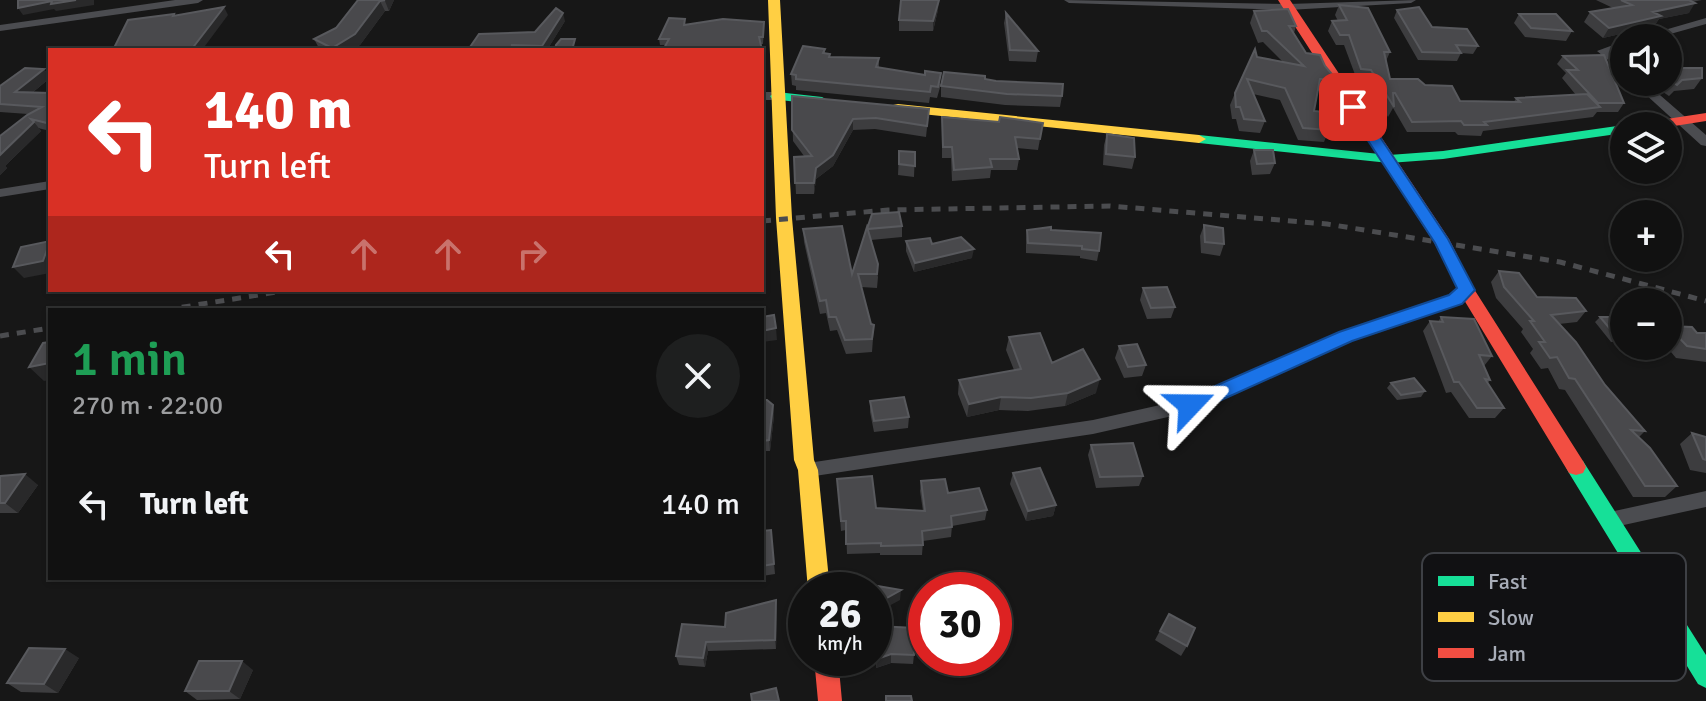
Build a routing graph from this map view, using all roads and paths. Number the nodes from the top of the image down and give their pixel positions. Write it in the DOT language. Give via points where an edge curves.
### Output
graph roads {
  1 [pos="198,0"];
  2 [pos="774,0"];
  3 [pos="1069,0"];
  4 [pos="1411,0"];
  5 [pos="1286,4"];
  6 [pos="1706,21"];
  7 [pos="1682,27"];
  8 [pos="0,28"];
  9 [pos="769,96"];
  10 [pos="1653,96"];
  11 [pos="839,102"];
  12 [pos="887,107"];
  13 [pos="1671,112"];
  14 [pos="1706,117"];
  15 [pos="1682,121"];
  16 [pos="1682,122"];
  17 [pos="1610,131"];
  18 [pos="1706,142"];
  19 [pos="1389,159"];
  20 [pos="48,185"];
  21 [pos="0,193"];
  22 [pos="1466,290"];
  23 [pos="808,470"];
  24 [pos="1706,499"];
  25 [pos="1610,520"];
  26 [pos="1630,553"];
  27 [pos="817,572"];
  28 [pos="1686,644"];
  29 [pos="828,676"];
  30 [pos="1706,676"];
  31 [pos="830,701"];
  1 -- 8 [label="street"];
  2 -- 9 [label="main road"];
  3 -- 5 [label="street"];
  4 -- 5 [label="street"];
  5 -- 19 [label="main road"];
  6 -- 7 [label="street"];
  9 -- 11 [label="main road"];
  9 -- 23 [label="main road"];
  10 -- 13 [label="street"];
  12 -- 19 [label="main road"];
  14 -- 15 [label="main road"];
  16 -- 18 [label="street"];
  17 -- 19 [label="main road"];
  19 -- 22 [label="main road"];
  20 -- 21 [label="street"];
  22 -- 23 [label="street" via="1456,299 1345,337 1190,405 1093,427"];
  22 -- 25 [label="main road"];
  23 -- 27 [label="main road"];
  24 -- 25 [label="street"];
  25 -- 26 [label="main road"];
  28 -- 30 [label="main road"];
  29 -- 31 [label="main road"];
}
